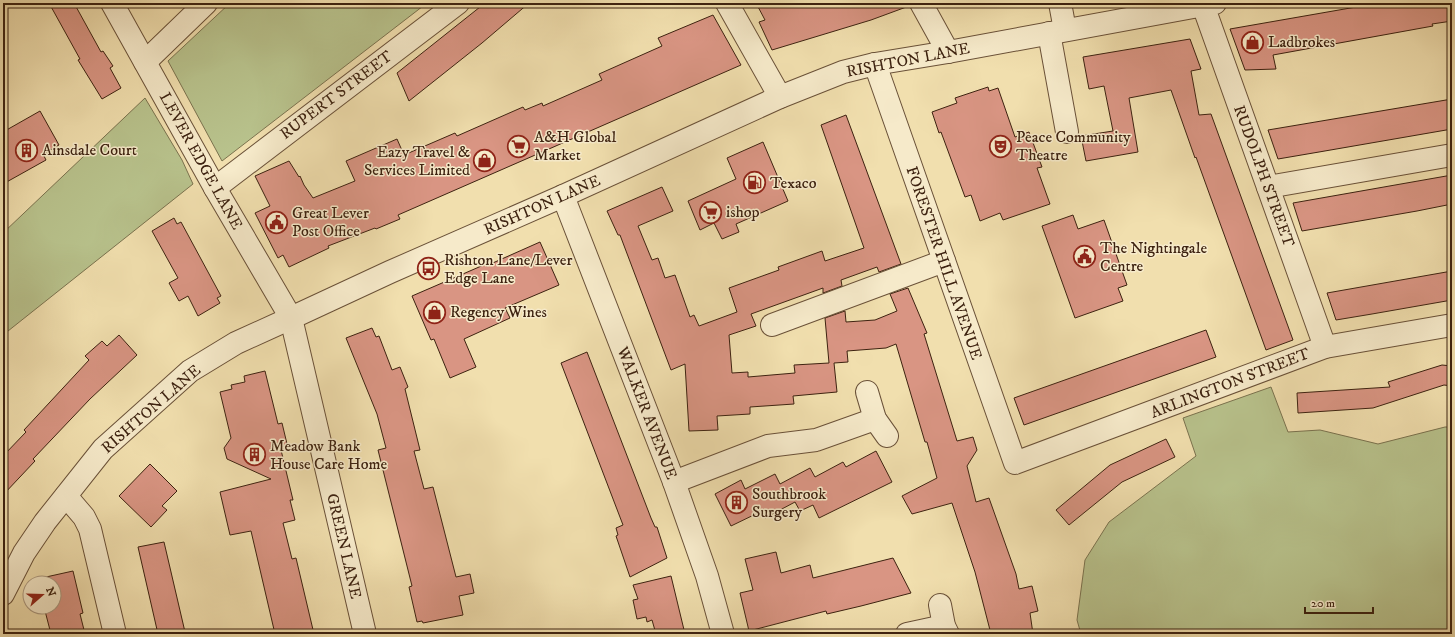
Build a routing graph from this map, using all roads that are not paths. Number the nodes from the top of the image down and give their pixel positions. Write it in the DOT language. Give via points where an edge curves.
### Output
graph roads {
  1 [pos="112,3"];
  2 [pos="206,3"];
  3 [pos="458,3"];
  4 [pos="727,3"];
  5 [pos="921,3"];
  6 [pos="1060,3"];
  7 [pos="1209,4"];
  8 [pos="1057,32"];
  9 [pos="948,52"];
  10 [pos="875,64"];
  11 [pos="149,70"];
  12 [pos="780,97"];
  13 [pos="1067,132"];
  14 [pos="1452,155"];
  15 [pos="1268,187"];
  16 [pos="215,188"];
  17 [pos="563,196"];
  18 [pos="944,261"];
  19 [pos="291,318"];
  20 [pos="772,325"];
  21 [pos="1452,325"];
  22 [pos="1325,347"];
  23 [pos="867,392"];
  24 [pos="1015,463"];
  25 [pos="674,482"];
  26 [pos="66,496"];
  27 [pos="3,594"];
  28 [pos="944,622"];
  29 [pos="115,634"];
  30 [pos="365,634"];
  31 [pos="723,634"];
  32 [pos="908,634"];
  1 -- 11 [label="street, LEVER EDGE LANE"];
  2 -- 11 [label="street"];
  3 -- 16 [label="street, RUPERT STREET"];
  4 -- 12 [label="street"];
  5 -- 9 [label="street"];
  6 -- 8 [label="street"];
  7 -- 8 [label="street, RISHTON LANE"];
  7 -- 15 [label="street, RUDOLPH STREET"];
  8 -- 9 [label="street, RISHTON LANE"];
  8 -- 13 [label="street"];
  9 -- 10 [label="street, RISHTON LANE"];
  10 -- 12 [label="street, RISHTON LANE" via="843,72"];
  10 -- 18 [label="street, FORESTER HILL AVENUE"];
  11 -- 16 [label="street, LEVER EDGE LANE"];
  12 -- 17 [label="street, RISHTON LANE"];
  14 -- 15 [label="street"];
  15 -- 22 [label="street, RUDOLPH STREET"];
  16 -- 19 [label="street, LEVER EDGE LANE"];
  17 -- 19 [label="street, RISHTON LANE"];
  17 -- 25 [label="street, WALKER AVENUE"];
  18 -- 20 [label="street"];
  18 -- 24 [label="street, FORESTER HILL AVENUE"];
  19 -- 26 [label="street, RISHTON LANE" via="236,343 190,370 103,449"];
  19 -- 30 [label="street, GREEN LANE"];
  21 -- 22 [label="street, ARLINGTON STREET"];
  22 -- 24 [label="street, ARLINGTON STREET"];
  23 -- 25 [label="street" via="881,427 816,440 768,446"];
  25 -- 31 [label="street, WALKER AVENUE" via="707,576"];
  26 -- 27 [label="street, RISHTON LANE" via="24,553"];
  26 -- 29 [label="street" via="90,528"];
  28 -- 32 [label="street"];
}
